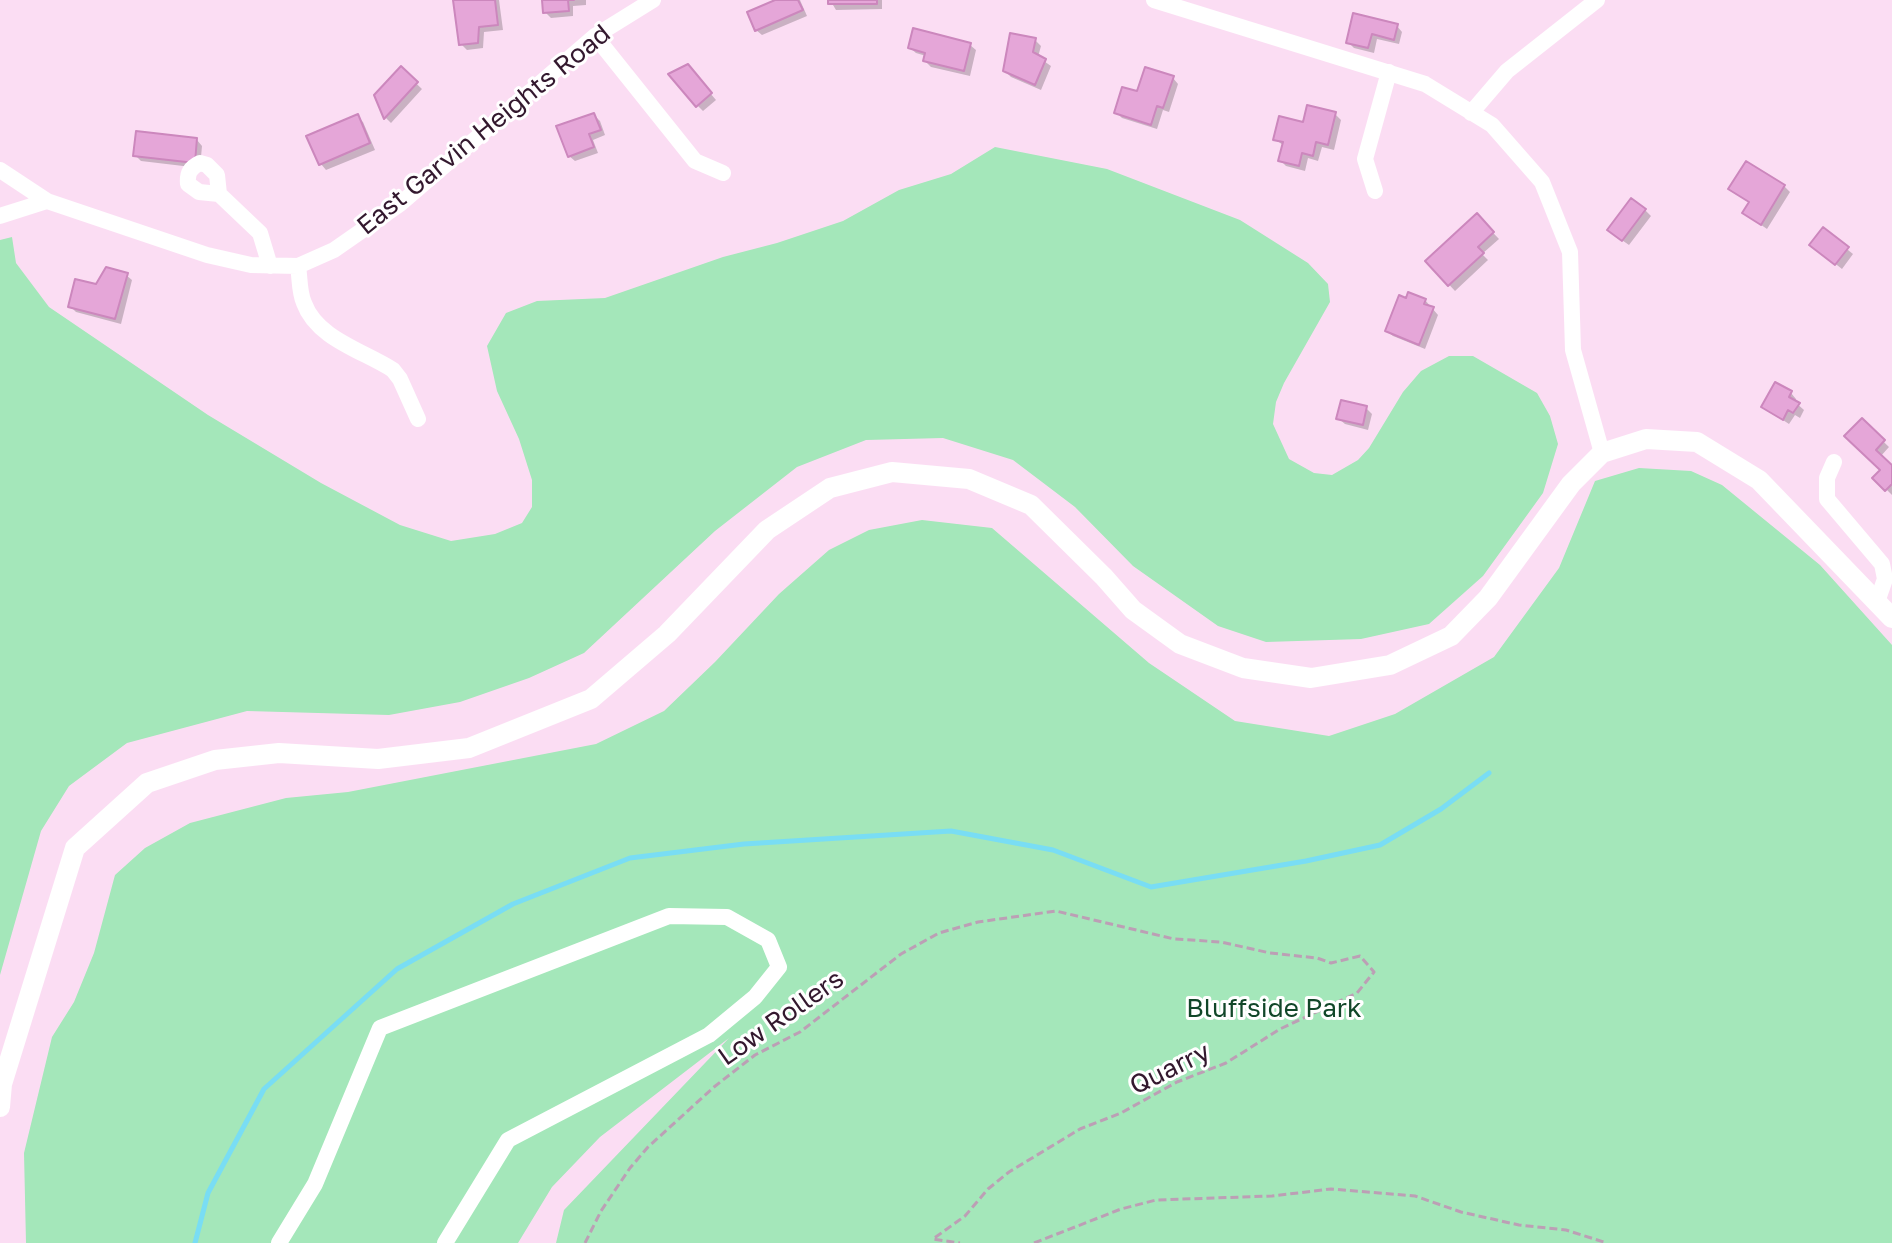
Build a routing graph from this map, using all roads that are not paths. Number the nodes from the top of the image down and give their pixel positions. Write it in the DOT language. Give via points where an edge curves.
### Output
graph roads {
  1 [pos="653,0"];
  2 [pos="1154,0"];
  3 [pos="1597,0"];
  4 [pos="595,36"];
  5 [pos="1389,72"];
  6 [pos="1471,113"];
  7 [pos="0,170"];
  8 [pos="723,173"];
  9 [pos="1375,191"];
  10 [pos="219,194"];
  11 [pos="47,201"];
  12 [pos="0,216"];
  13 [pos="270,266"];
  14 [pos="298,266"];
  15 [pos="418,419"];
  16 [pos="1602,453"];
  17 [pos="1834,462"];
  18 [pos="1877,602"];
  19 [pos="1892,618"];
  20 [pos="0,1107"];
  21 [pos="279,1243"];
  22 [pos="445,1243"];
  1 -- 4 [label="street, East Garvin Heights Road"];
  2 -- 5 [label="street"];
  3 -- 6 [label="street" via="1507,71"];
  4 -- 8 [label="street" via="695,161"];
  4 -- 14 [label="street, East Garvin Heights Road" via="400,204 334,250"];
  5 -- 6 [label="street" via="1425,84"];
  5 -- 9 [label="street" via="1365,159"];
  6 -- 16 [label="street" via="1492,125 1542,182 1570,252 1573,350"];
  7 -- 11 [label="street, East Garvin Heights Road"];
  10 -- 13 [label="street" via="260,233"];
  11 -- 12 [label="street"];
  11 -- 13 [label="street, East Garvin Heights Road" via="207,255"];
  13 -- 14 [label="street, East Garvin Heights Road"];
  14 -- 15 [label="street" via="310,318 393,370"];
  16 -- 18 [label="main road" via="1646,439 1697,442 1759,480"];
  16 -- 20 [label="main road" via="1571,484 1488,598 1451,636 1390,665 1311,678 1243,668 1180,644 1133,610 1031,505 969,479 892,472 830,488 767,530 667,634 591,699 469,748 378,759 279,753 215,760 147,783 75,848"];
  17 -- 18 [label="street" via="1827,499 1882,564 1885,579"];
  18 -- 19 [label="main road"];
  21 -- 22 [label="street" via="315,1184 380,1028 669,916 727,917 768,940 779,967 755,997 709,1035 508,1140"];
}
